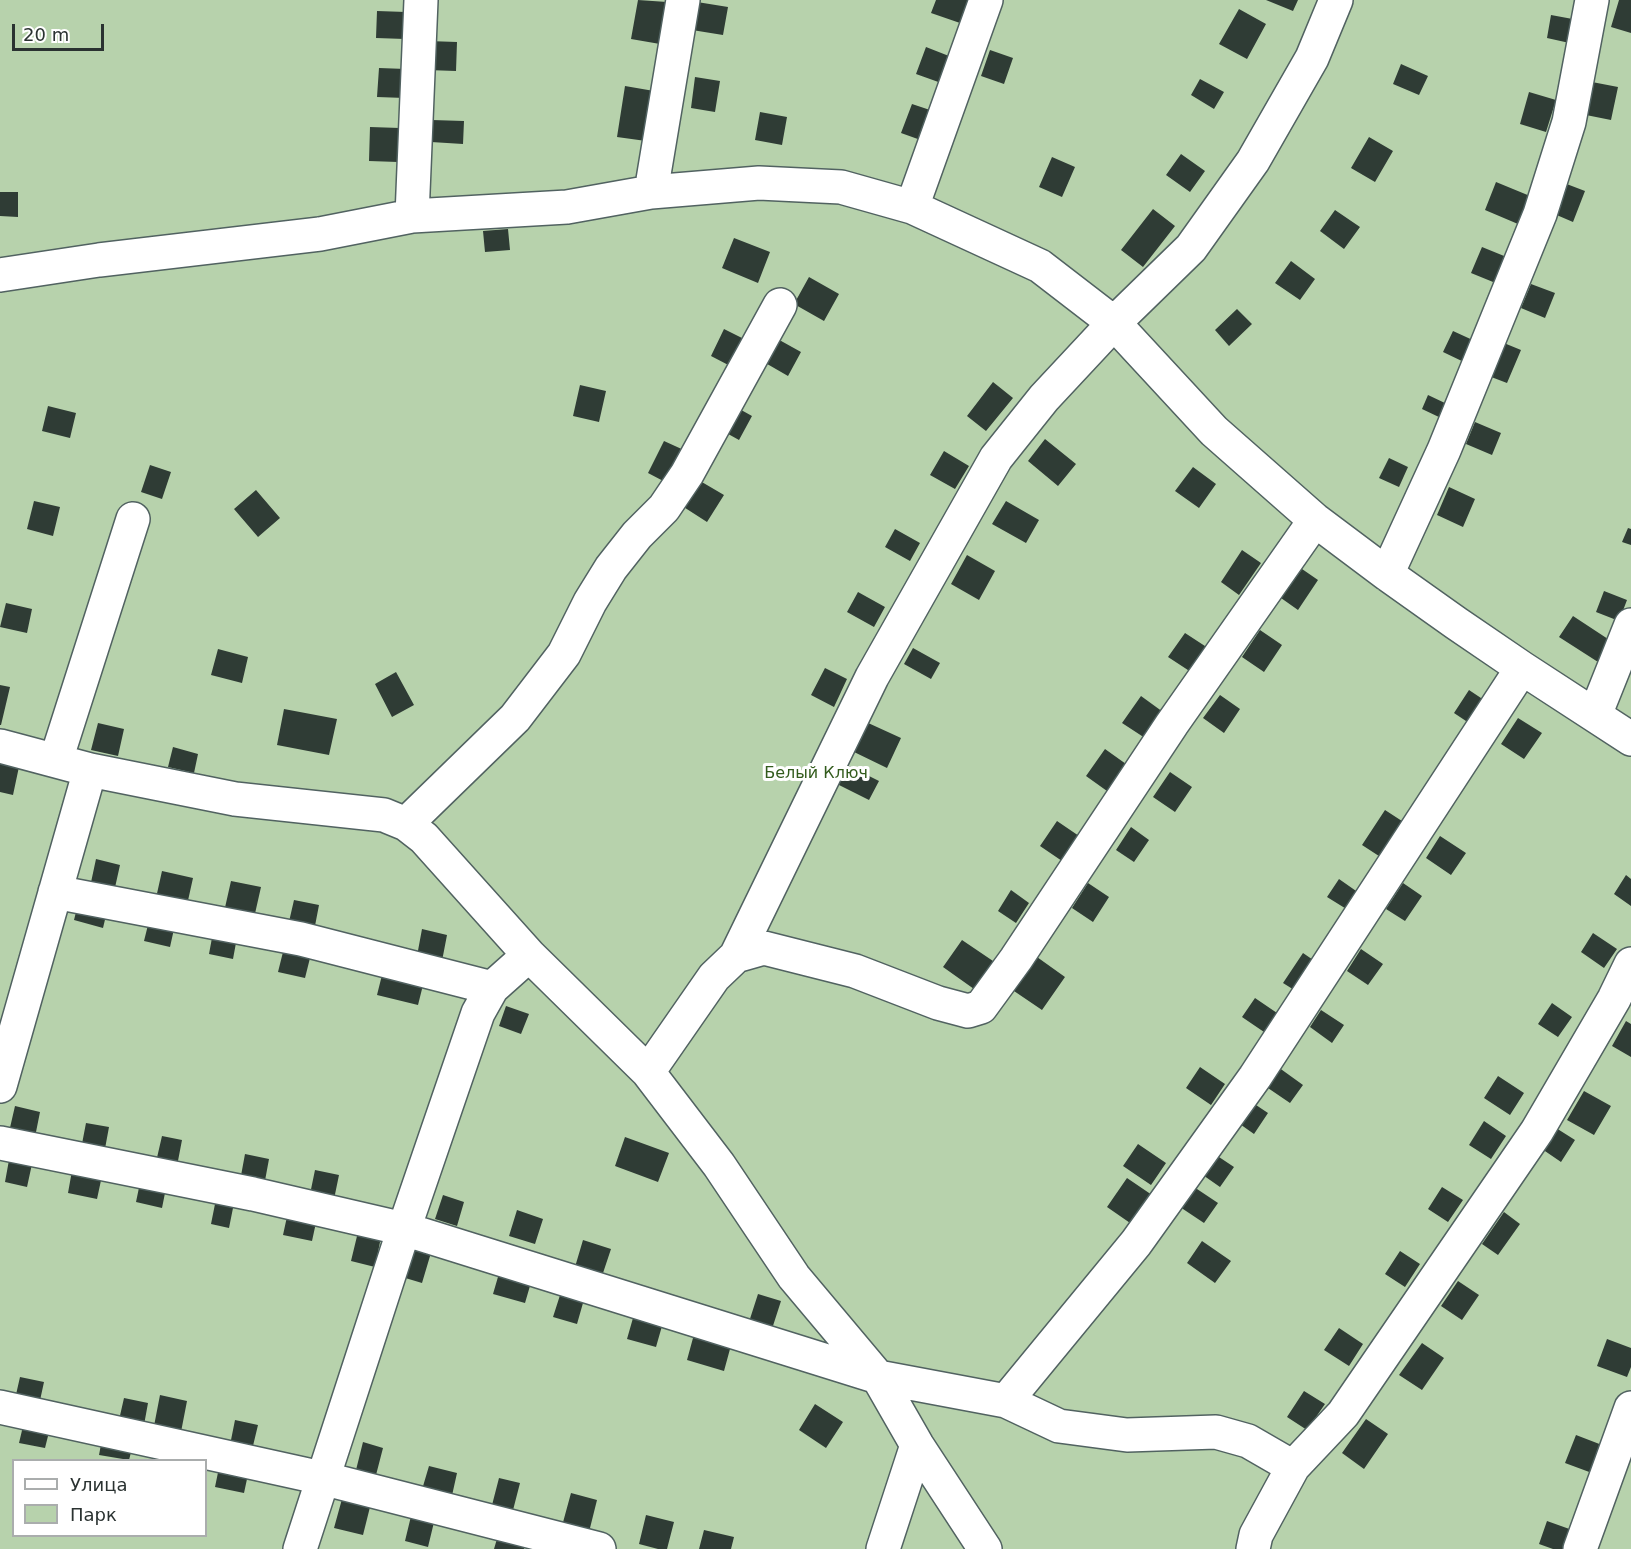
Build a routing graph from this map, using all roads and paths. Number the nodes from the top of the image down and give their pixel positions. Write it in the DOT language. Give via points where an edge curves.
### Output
graph roads {
  1 [pos="421,0"];
  2 [pos="683,0"];
  3 [pos="986,0"];
  4 [pos="1336,0"];
  5 [pos="1592,0"];
  6 [pos="651,192"];
  7 [pos="912,207"];
  8 [pos="412,216"];
  9 [pos="0,275"];
  10 [pos="780,305"];
  11 [pos="1113,323"];
  12 [pos="133,519"];
  13 [pos="1315,520"];
  14 [pos="1387,574"];
  15 [pos="1631,625"];
  16 [pos="1521,668"];
  17 [pos="1595,715"];
  18 [pos="1631,739"];
  19 [pos="0,746"];
  20 [pos="56,760"];
  21 [pos="90,770"];
  22 [pos="406,824"];
  23 [pos="55,892"];
  24 [pos="529,955"];
  25 [pos="736,956"];
  26 [pos="1631,964"];
  27 [pos="492,988"];
  28 [pos="11,1007"];
  29 [pos="648,1072"];
  30 [pos="0,1086"];
  31 [pos="0,1143"];
  32 [pos="404,1229"];
  33 [pos="878,1377"];
  34 [pos="1006,1401"];
  35 [pos="0,1407"];
  36 [pos="1631,1408"];
  37 [pos="917,1445"];
  38 [pos="1293,1467"];
  39 [pos="322,1478"];
  40 [pos="300,1549"];
  41 [pos="599,1549"];
  42 [pos="883,1549"];
  43 [pos="985,1549"];
  44 [pos="1253,1549"];
  45 [pos="1580,1549"];
  1 -- 8 [label="lane"];
  2 -- 6 [label="lane"];
  3 -- 7 [label="lane"];
  4 -- 11 [label="lane" via="1312,58 1253,161 1191,248"];
  5 -- 14 [label="lane" via="1569,122 1540,214 1444,450"];
  6 -- 7 [label="lane" via="759,183 841,187"];
  6 -- 8 [label="lane" via="567,207"];
  7 -- 11 [label="lane" via="1040,266"];
  8 -- 9 [label="lane" via="320,234"];
  10 -- 22 [label="lane" via="687,474 664,508 611,568 564,654 514,718"];
  11 -- 13 [label="lane" via="1214,431"];
  11 -- 25 [label="lane" via="1044,398 996,458 872,677"];
  12 -- 20 [label="lane"];
  13 -- 14 [label="lane"];
  13 -- 25 [label="lane" via="981,1007 968,1011 938,1003 855,971 764,948"];
  14 -- 16 [label="lane"];
  15 -- 17 [label="lane"];
  16 -- 17 [label="lane"];
  16 -- 34 [label="lane" via="1255,1077 1136,1244"];
  17 -- 18 [label="lane"];
  19 -- 20 [label="lane"];
  20 -- 21 [label="lane"];
  21 -- 22 [label="lane" via="235,799 384,815"];
  21 -- 23 [label="lane"];
  22 -- 24 [label="lane"];
  23 -- 27 [label="lane" via="301,939"];
  23 -- 28 [label="lane"];
  24 -- 27 [label="lane"];
  24 -- 29 [label="lane"];
  25 -- 29 [label="lane" via="714,977"];
  26 -- 38 [label="lane" via="1537,1131 1343,1414"];
  27 -- 32 [label="lane" via="478,1013"];
  28 -- 30 [label="lane"];
  29 -- 33 [label="lane" via="719,1166 794,1277"];
  31 -- 32 [label="lane"];
  32 -- 33 [label="lane"];
  32 -- 39 [label="lane"];
  33 -- 34 [label="lane"];
  33 -- 37 [label="lane"];
  34 -- 38 [label="lane" via="1059,1426 1127,1435 1216,1432 1248,1441"];
  35 -- 39 [label="lane"];
  36 -- 45 [label="lane"];
  37 -- 42 [label="lane"];
  37 -- 43 [label="lane"];
  38 -- 44 [label="lane" via="1256,1535"];
  39 -- 40 [label="lane"];
  39 -- 41 [label="lane"];
}
